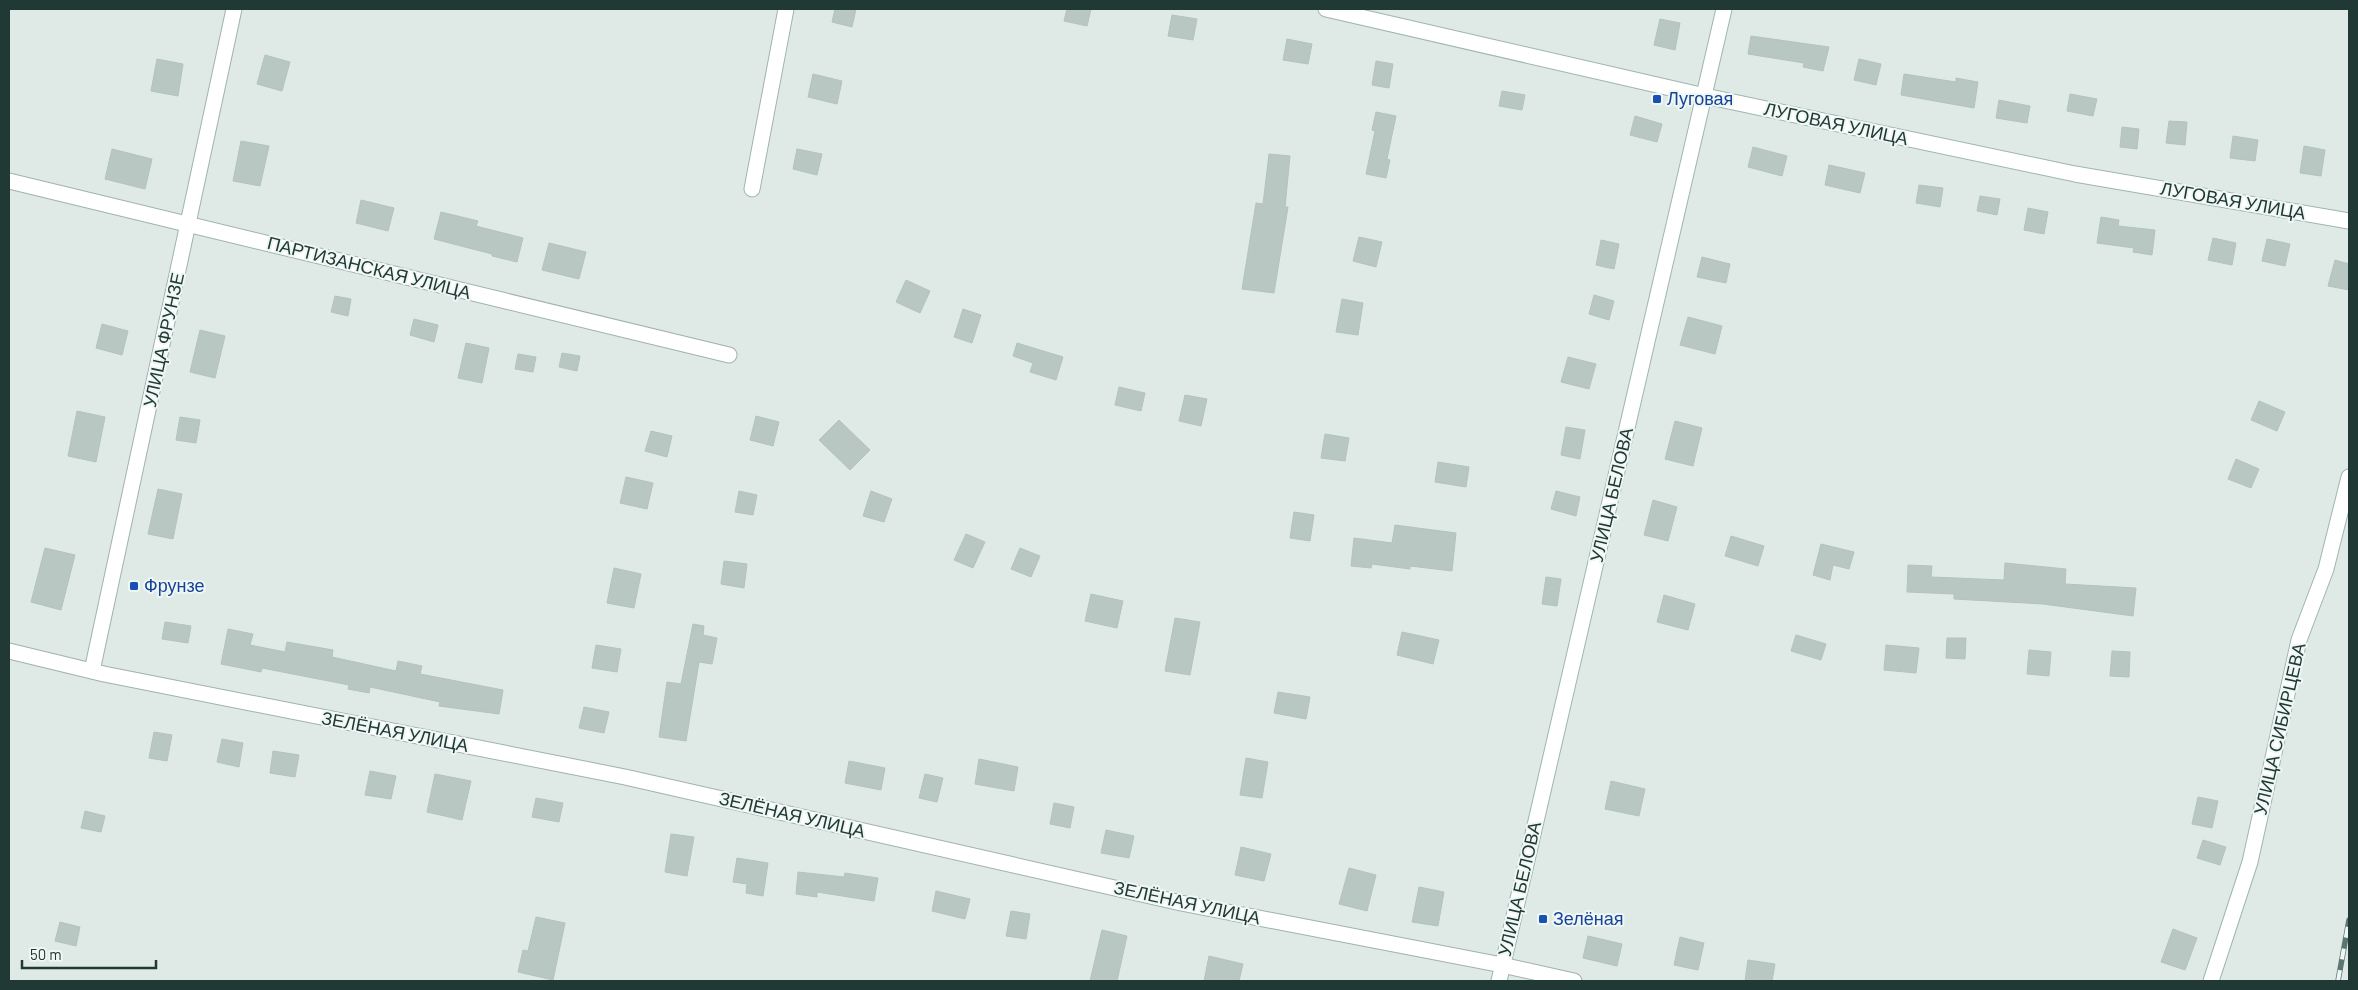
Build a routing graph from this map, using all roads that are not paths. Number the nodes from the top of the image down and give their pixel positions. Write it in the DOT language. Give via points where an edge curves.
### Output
graph roads {
  1 [pos="234,9"];
  2 [pos="786,9"];
  3 [pos="1326,9"];
  4 [pos="1724,9"];
  5 [pos="1705,96"];
  6 [pos="9,181"];
  7 [pos="752,189"];
  8 [pos="2349,220"];
  9 [pos="190,225"];
  10 [pos="729,355"];
  11 [pos="2349,477"];
  12 [pos="9,651"];
  13 [pos="92,671"];
  14 [pos="1502,965"];
  15 [pos="1499,981"];
  16 [pos="1574,981"];
  17 [pos="2212,981"];
  1 -- 9 [label="street, УЛИЦА ФРУНЗЕ"];
  2 -- 7 [label="street"];
  3 -- 5 [label="street, ЛУГОВАЯ УЛИЦА"];
  4 -- 5 [label="street, УЛИЦА БЕЛОВА"];
  5 -- 8 [label="street, ЛУГОВАЯ УЛИЦА" via="2075,174"];
  5 -- 14 [label="street, УЛИЦА БЕЛОВА"];
  6 -- 9 [label="street, ПАРТИЗАНСКАЯ УЛИЦА"];
  9 -- 10 [label="street, ПАРТИЗАНСКАЯ УЛИЦА"];
  9 -- 13 [label="street, УЛИЦА ФРУНЗЕ"];
  11 -- 17 [label="street, УЛИЦА СИБИРЦЕВА" via="2326,569 2299,640 2250,862"];
  12 -- 13 [label="street, ЗЕЛЁНАЯ УЛИЦА"];
  13 -- 14 [label="street, ЗЕЛЁНАЯ УЛИЦА" via="625,777 1181,903"];
  14 -- 15 [label="street, УЛИЦА БЕЛОВА"];
  14 -- 16 [label="street, ЗЕЛЁНАЯ УЛИЦА"];
}
